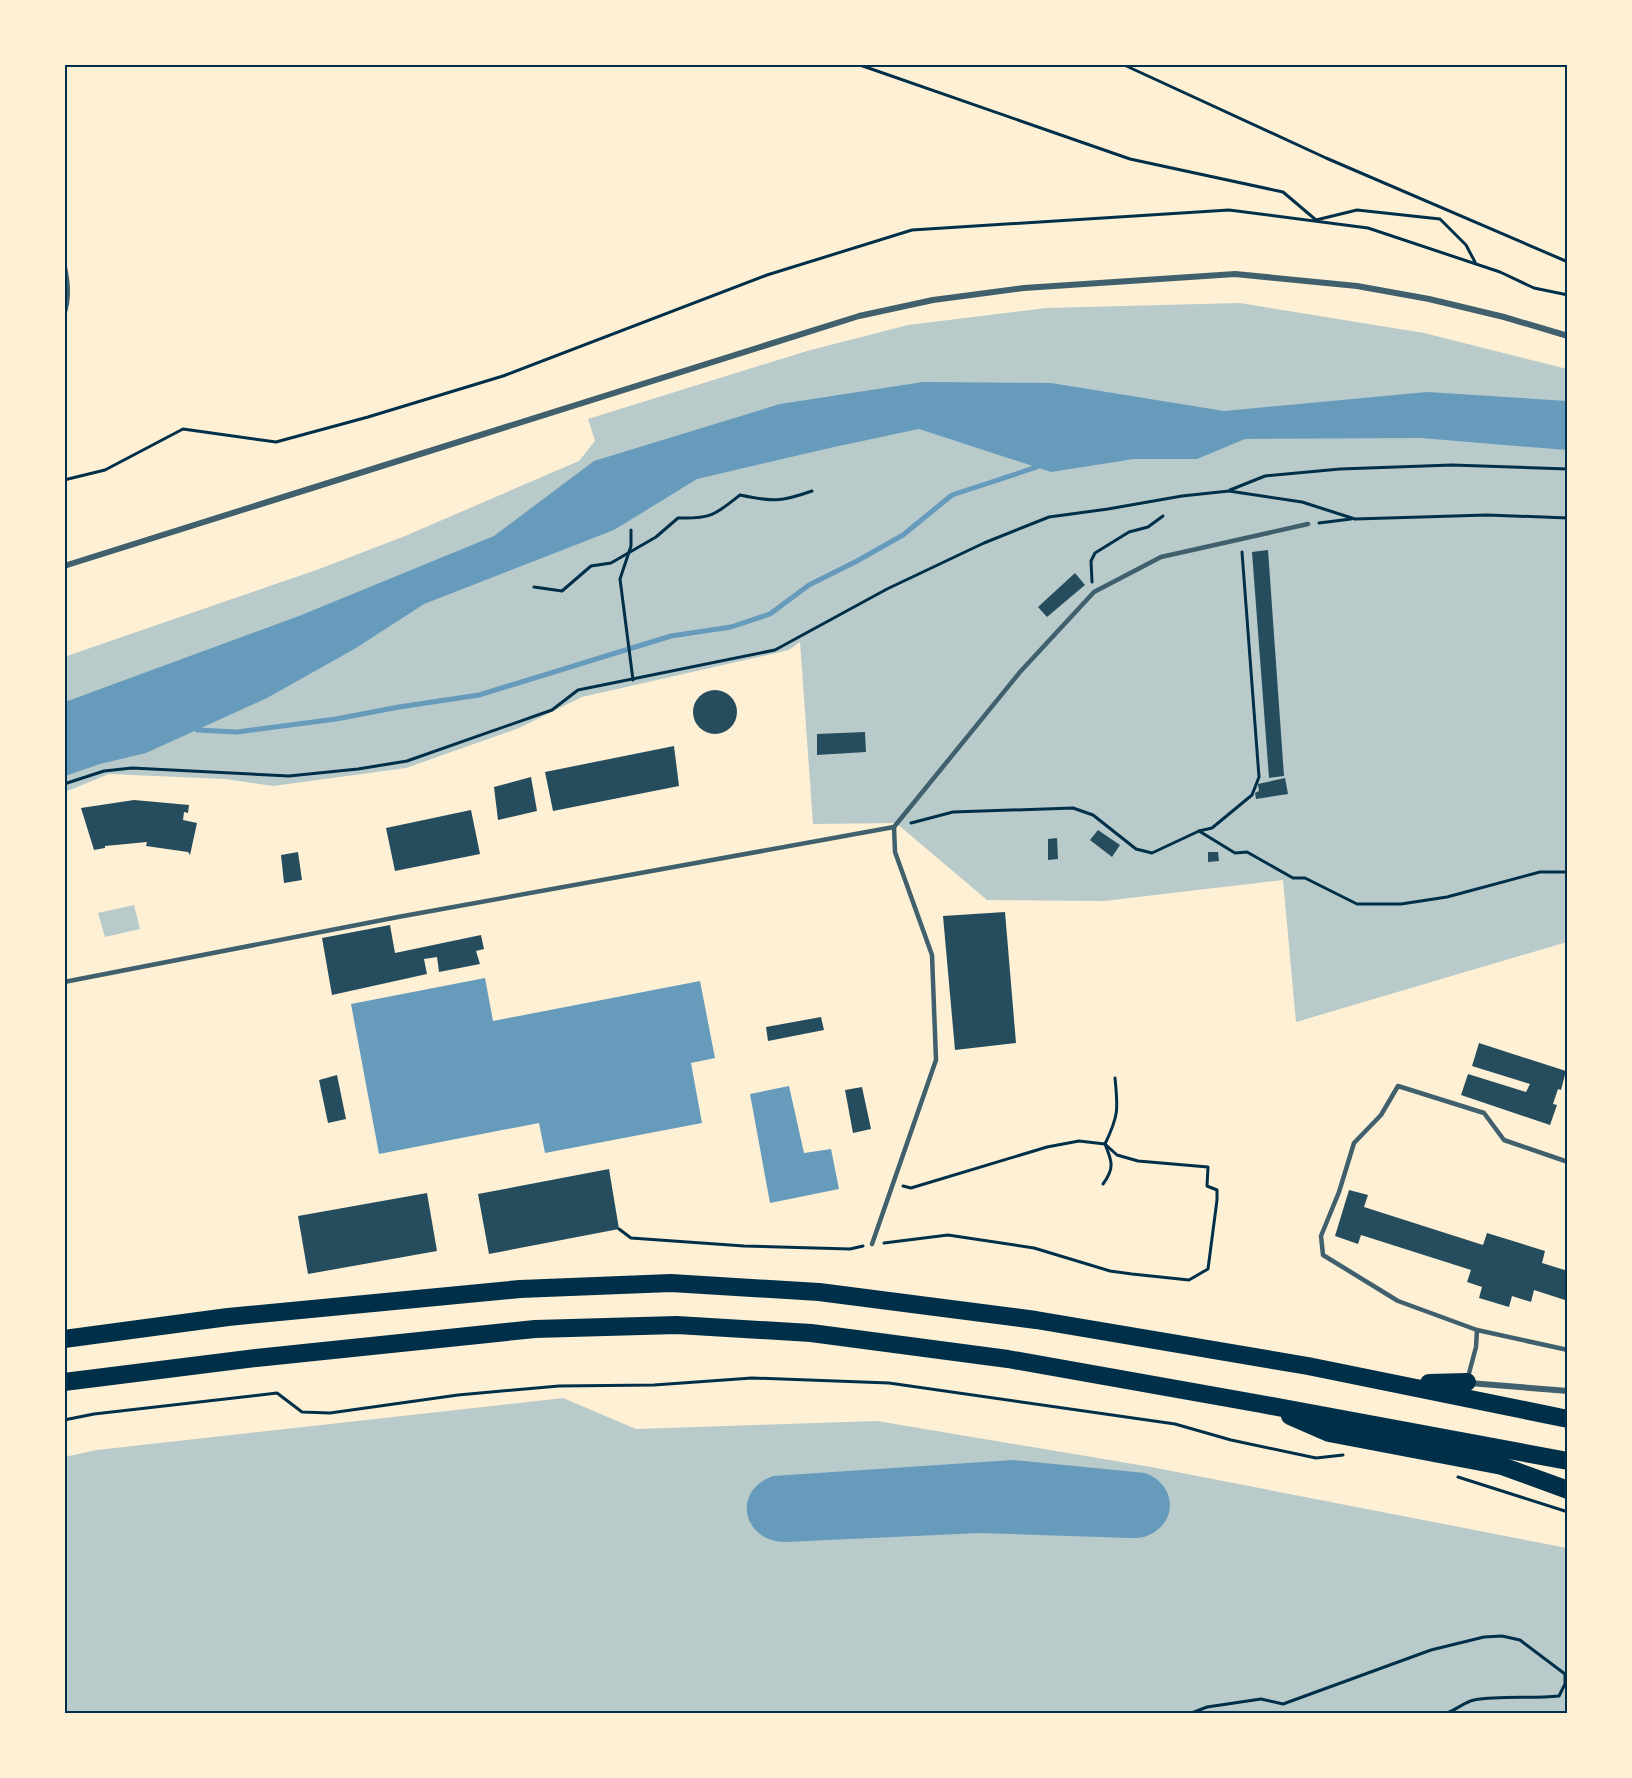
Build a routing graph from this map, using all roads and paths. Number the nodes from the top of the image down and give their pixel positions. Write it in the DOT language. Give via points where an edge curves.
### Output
graph roads {
  1 [pos="857,64"];
  2 [pos="1122,64"];
  3 [pos="1316,220"];
  4 [pos="1568,262"];
  5 [pos="64,263"];
  6 [pos="1476,264"];
  7 [pos="1568,295"];
  8 [pos="64,315"];
  9 [pos="1568,336"];
  10 [pos="1568,469"];
  11 [pos="64,480"];
  12 [pos="812,491"];
  13 [pos="1229,491"];
  14 [pos="1163,516"];
  15 [pos="1568,518"];
  16 [pos="1354,519"];
  17 [pos="1308,524"];
  18 [pos="631,530"];
  19 [pos="630,550"];
  20 [pos="1242,552"];
  21 [pos="64,566"];
  22 [pos="534,587"];
  23 [pos="1094,592"];
  24 [pos="633,680"];
  25 [pos="64,784"];
  26 [pos="894,827"];
  27 [pos="1199,831"];
  28 [pos="1568,872"];
  29 [pos="64,982"];
  30 [pos="1115,1077"];
  31 [pos="1106,1144"];
  32 [pos="1568,1162"];
  33 [pos="893,1183"];
  34 [pos="1102,1184"];
  35 [pos="619,1229"];
  36 [pos="872,1244"];
  37 [pos="1477,1330"];
  38 [pos="64,1340"];
  39 [pos="1568,1350"];
  40 [pos="64,1382"];
  41 [pos="1467,1382"];
  42 [pos="1391,1383"];
  43 [pos="1568,1391"];
  44 [pos="1261,1404"];
  45 [pos="1568,1419"];
  46 [pos="64,1420"];
  47 [pos="1350,1454"];
  48 [pos="1568,1461"];
  49 [pos="1454,1476"];
  50 [pos="1568,1490"];
  51 [pos="1568,1512"];
  52 [pos="1190,1713"];
  53 [pos="1444,1713"];
  1 -- 3 [label="path" via="1130,159 1283,192"];
  2 -- 4 [label="path" via="1326,158"];
  3 -- 6 [label="path" via="1368,228"];
  3 -- 6 [label="path" via="1357,210 1440,219 1466,246"];
  3 -- 11 [label="path" via="1229,210 912,230 767,275 503,376 368,417 276,442 183,429 105,470"];
  5 -- 8 [label="lane" via="69,285"];
  6 -- 7 [label="path" via="1534,288"];
  9 -- 21 [label="street" via="1419,297 1357,286 1235,274 1024,288 933,300 859,316"];
  10 -- 13 [label="path" via="1452,465 1341,469 1265,476"];
  12 -- 19 [label="path" via="786,500 740,495 716,514 701,519 678,518 656,537"];
  13 -- 16 [label="path" via="1302,502"];
  13 -- 24 [label="path" via="1049,517 919,574 775,650"];
  14 -- 23 [label="path" via="1095,553 1090,561"];
  15 -- 16 [label="path" via="1487,515"];
  16 -- 17 [label="path"];
  17 -- 23 [label="lane" via="1161,557"];
  18 -- 19 [label="path"];
  19 -- 22 [label="path" via="611,563 591,566 562,591"];
  19 -- 24 [label="path" via="620,579"];
  20 -- 27 [label="path" via="1259,777 1252,795 1212,828"];
  23 -- 26 [label="lane" via="1020,672"];
  24 -- 25 [label="path" via="578,690 552,710 407,761 289,776 132,768 104,771"];
  26 -- 27 [label="path" via="953,812 1073,808 1094,815 1137,849 1152,853"];
  26 -- 29 [label="lane"];
  26 -- 33 [label="lane" via="894,852 932,955 936,1060"];
  27 -- 28 [label="path" via="1235,853 1247,852 1293,878 1305,879 1357,904 1401,904 1447,897 1540,872"];
  30 -- 31 [label="path" via="1116,1121"];
  31 -- 33 [label="path" via="1079,1141 1047,1147 911,1188"];
  31 -- 34 [label="path" via="1113,1163"];
  31 -- 36 [label="path" via="1117,1155 1138,1161 1208,1167 1207,1186 1217,1190 1217,1200 1208,1269 1189,1280 1132,1274 1034,1248 948,1235"];
  32 -- 37 [label="lane" via="1504,1140 1484,1113 1398,1086 1381,1115 1354,1143 1321,1236 1323,1255 1398,1301"];
  33 -- 36 [label="lane"];
  35 -- 36 [label="path" via="631,1238 744,1246 850,1248"];
  37 -- 39 [label="lane"];
  37 -- 41 [label="lane"];
  38 -- 42 [label="highway" via="228,1317 520,1288 671,1283 819,1292 1036,1320"];
  40 -- 44 [label="highway" via="535,1329 677,1325 811,1333 1008,1359"];
  41 -- 42 [label="highway"];
  41 -- 43 [label="street"];
  42 -- 45 [label="highway"];
  44 -- 48 [label="highway"];
  44 -- 50 [label="highway" via="1329,1433 1502,1466"];
  46 -- 47 [label="path" via="277,1394 302,1412 330,1413 559,1386 752,1378 889,1383 1174,1424 1316,1458"];
  49 -- 51 [label="path"];
  52 -- 53 [label="path" via="1261,1699 1283,1704 1431,1650 1484,1637 1520,1640 1565,1674 1559,1695 1471,1700"];
}
